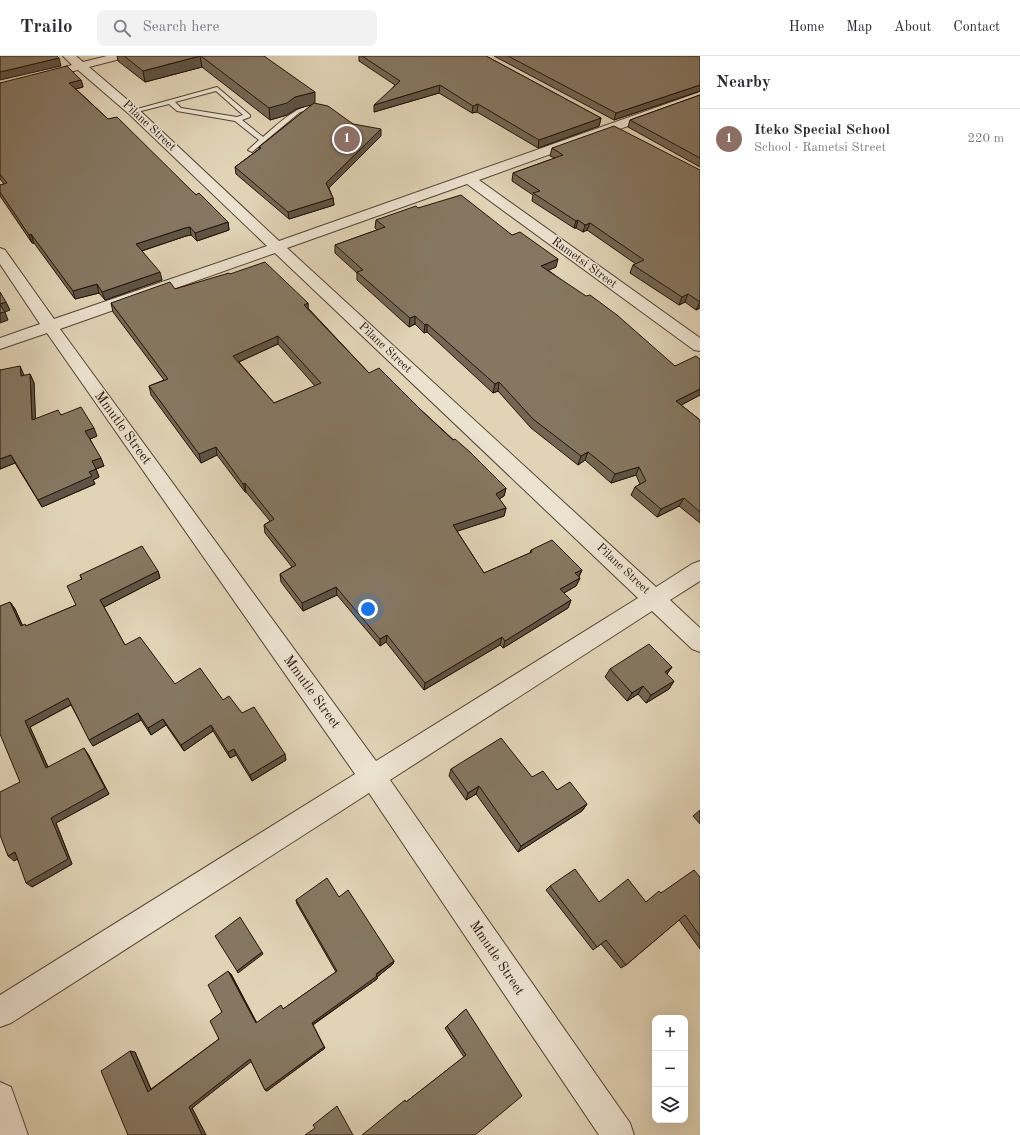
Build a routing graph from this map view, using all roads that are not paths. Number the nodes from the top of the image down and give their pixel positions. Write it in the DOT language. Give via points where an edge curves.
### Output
graph roads {
  1 [pos="120,56"];
  2 [pos="74,61"];
  3 [pos="58,72"];
  4 [pos="700,96"];
  5 [pos="170,101"];
  6 [pos="133,110"];
  7 [pos="332,110"];
  8 [pos="236,119"];
  9 [pos="599,119"];
  10 [pos="613,127"];
  11 [pos="626,134"];
  12 [pos="263,140"];
  13 [pos="252,150"];
  14 [pos="468,178"];
  15 [pos="276,247"];
  16 [pos="0,253"];
  17 [pos="50,326"];
  18 [pos="697,340"];
  19 [pos="0,344"];
  20 [pos="700,570"];
  21 [pos="654,598"];
  22 [pos="700,642"];
  23 [pos="373,777"];
  24 [pos="0,1012"];
  25 [pos="0,1098"];
  26 [pos="12,1135"];
  27 [pos="618,1135"];
  1 -- 2 [label="street"];
  2 -- 3 [label="street"];
  2 -- 6 [label="street, Pilane Street"];
  4 -- 10 [label="street"];
  5 -- 6 [label="lane"];
  5 -- 8 [label="lane" via="180,110"];
  5 -- 8 [label="lane" via="217,89 248,116"];
  6 -- 15 [label="street, Pilane Street"];
  7 -- 12 [label="lane" via="314,107 298,112"];
  8 -- 12 [label="lane"];
  9 -- 10 [label="street"];
  10 -- 11 [label="street"];
  10 -- 14 [label="street"];
  12 -- 13 [label="lane"];
  14 -- 15 [label="street"];
  14 -- 18 [label="street, Rametsi Street"];
  15 -- 17 [label="street"];
  15 -- 21 [label="street, Pilane Street"];
  16 -- 17 [label="street, Mmutle Street"];
  17 -- 19 [label="street"];
  17 -- 23 [label="street, Mmutle Street"];
  20 -- 21 [label="street"];
  21 -- 22 [label="street, Pilane Street"];
  21 -- 23 [label="street"];
  23 -- 24 [label="street"];
  23 -- 27 [label="street, Mmutle Street"];
  25 -- 26 [label="street"];
}
